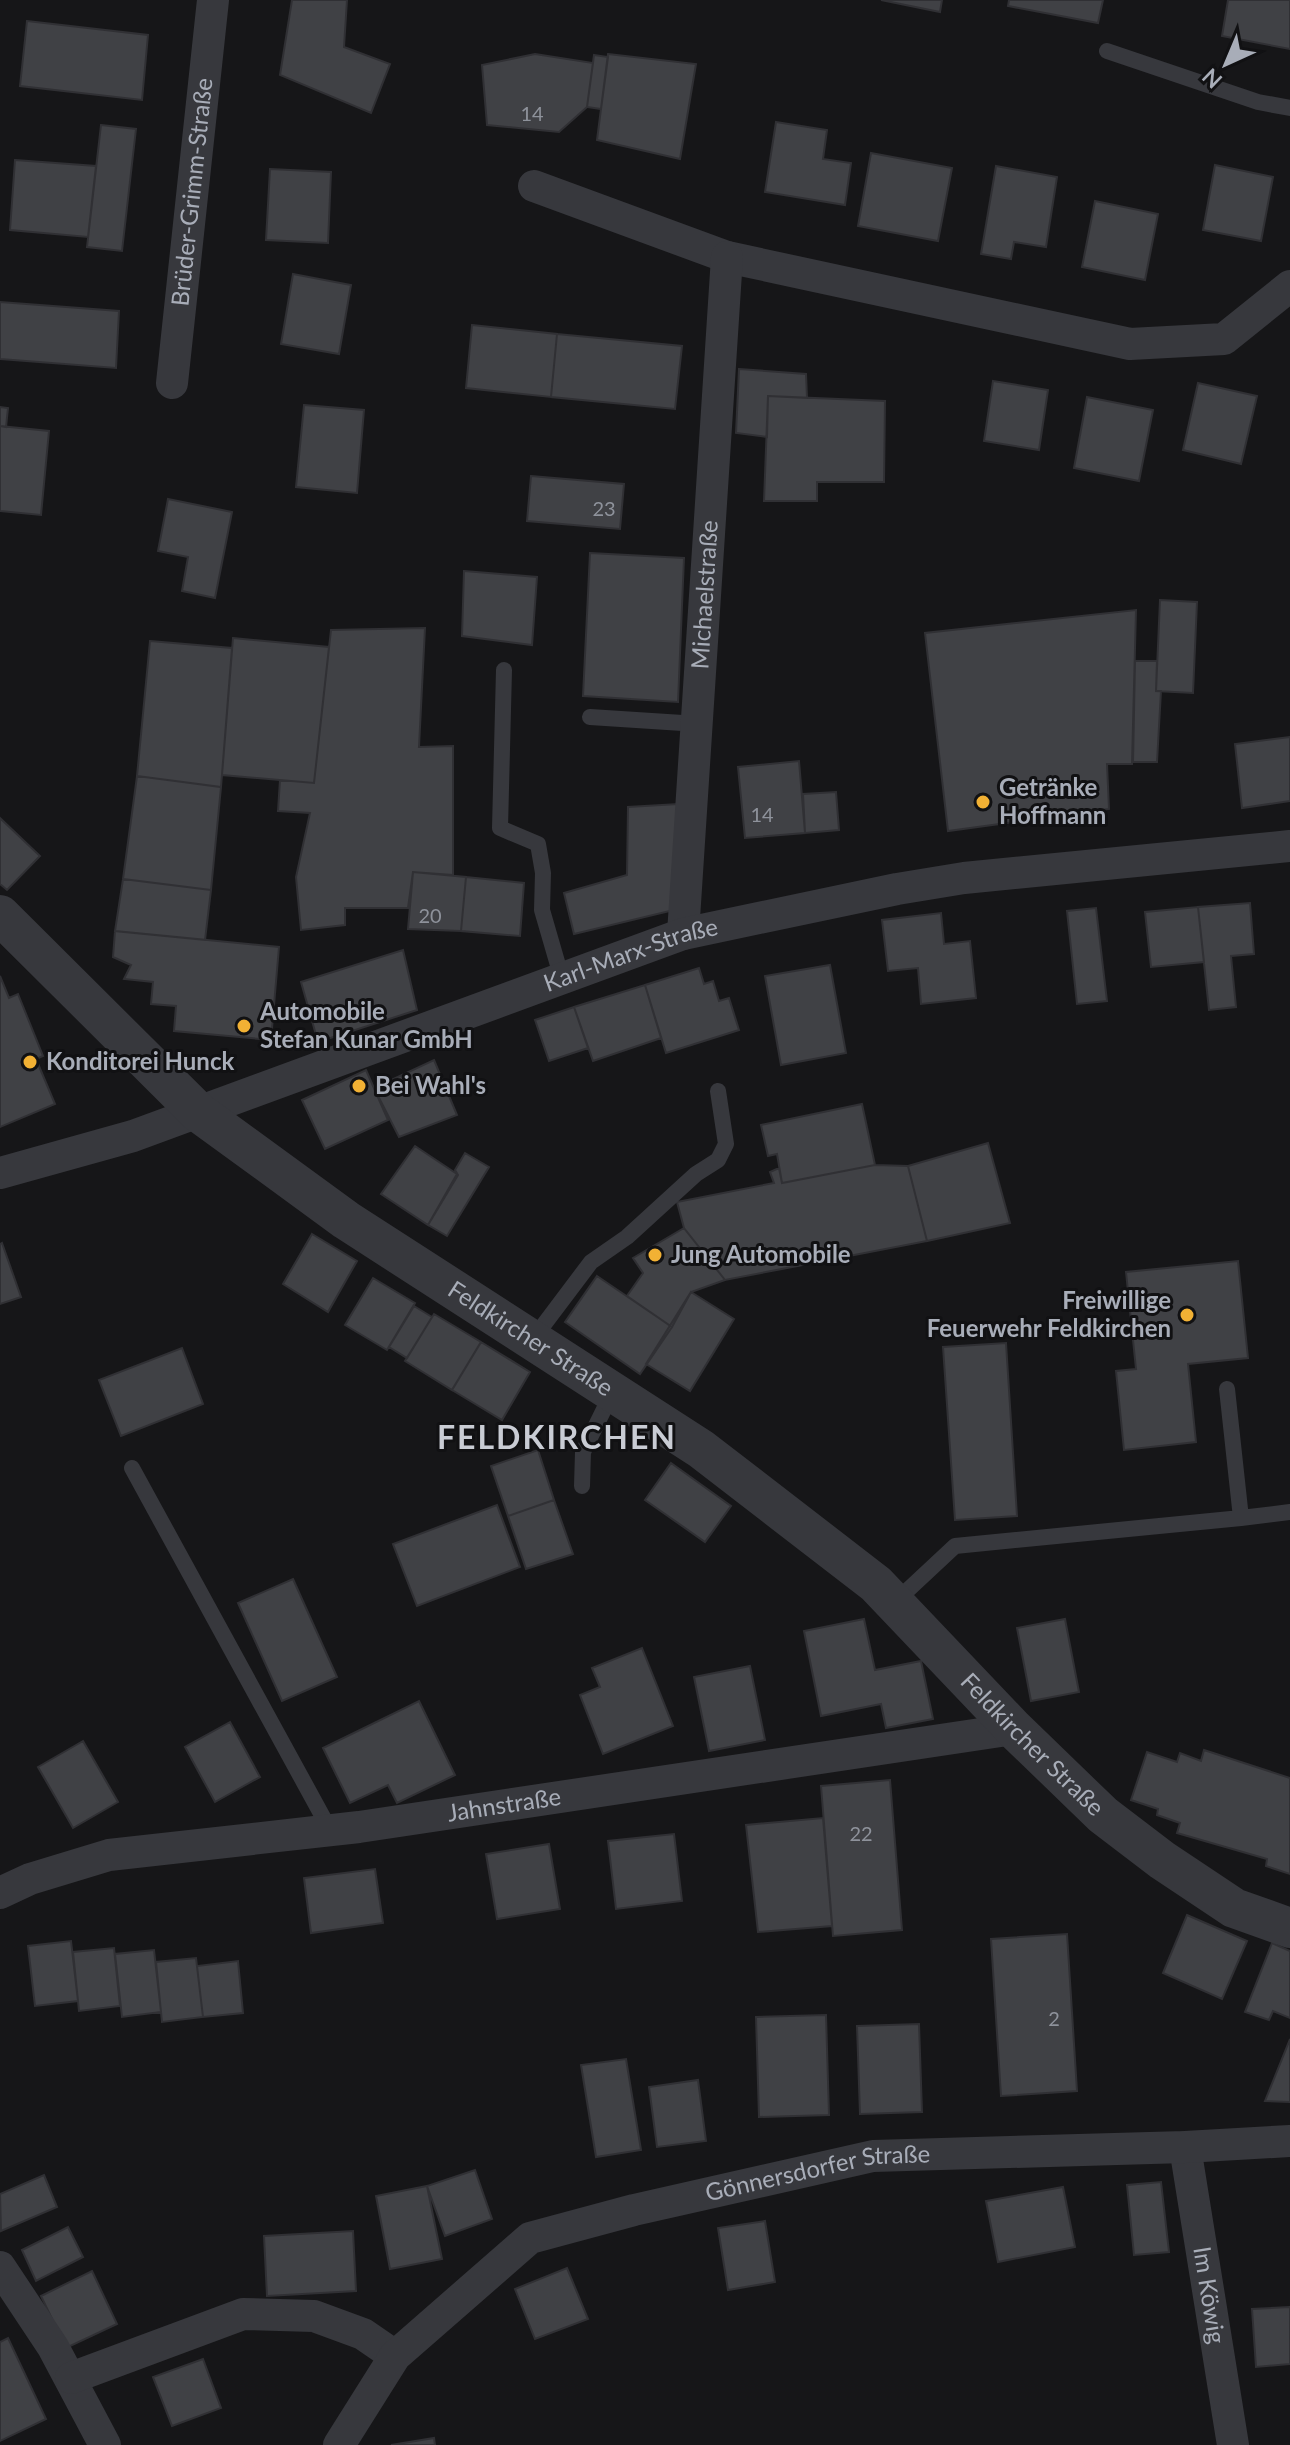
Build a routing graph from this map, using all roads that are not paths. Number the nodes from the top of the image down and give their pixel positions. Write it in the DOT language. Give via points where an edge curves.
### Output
graph roads {
  1 [pos="213,0"];
  2 [pos="1107,51"];
  3 [pos="1290,108"];
  4 [pos="534,186"];
  5 [pos="727,257"];
  6 [pos="1290,286"];
  7 [pos="172,383"];
  8 [pos="504,670"];
  9 [pos="590,717"];
  10 [pos="698,724"];
  11 [pos="1290,846"];
  12 [pos="0,915"];
  13 [pos="683,934"];
  14 [pos="562,979"];
  15 [pos="718,1091"];
  16 [pos="198,1112"];
  17 [pos="0,1173"];
  18 [pos="532,1340"];
  19 [pos="1227,1389"];
  20 [pos="613,1392"];
  21 [pos="132,1468"];
  22 [pos="582,1486"];
  23 [pos="1290,1512"];
  24 [pos="1241,1518"];
  25 [pos="894,1603"];
  26 [pos="1014,1729"];
  27 [pos="330,1830"];
  28 [pos="0,1893"];
  29 [pos="1290,1928"];
  30 [pos="1290,2141"];
  31 [pos="1185,2147"];
  32 [pos="0,2267"];
  33 [pos="395,2356"];
  34 [pos="71,2378"];
  35 [pos="105,2445"];
  36 [pos="339,2445"];
  37 [pos="1233,2445"];
  1 -- 7 [label="street, Brüder-Grimm-Straße"];
  2 -- 3 [label="lane"];
  4 -- 5 [label="street"];
  5 -- 6 [label="street" via="1130,344 1224,339"];
  5 -- 10 [label="street, Michaelstraße"];
  8 -- 14 [label="lane" via="500,828 538,844 542,910"];
  9 -- 10 [label="lane"];
  10 -- 13 [label="street, Michaelstraße"];
  11 -- 13 [label="street, Karl-Marx-Straße" via="964,878"];
  12 -- 16 [label="street, Feldkircher Straße"];
  13 -- 14 [label="street, Karl-Marx-Straße"];
  14 -- 16 [label="street, Karl-Marx-Straße"];
  15 -- 18 [label="lane" via="726,1144 718,1160 591,1262"];
  16 -- 17 [label="street, Karl-Marx-Straße"];
  16 -- 18 [label="street, Feldkircher Straße" via="346,1220"];
  18 -- 20 [label="street, Feldkircher Straße"];
  19 -- 24 [label="lane"];
  20 -- 22 [label="lane" via="583,1452"];
  20 -- 25 [label="street, Feldkircher Straße" via="701,1449"];
  21 -- 27 [label="lane"];
  23 -- 24 [label="lane"];
  24 -- 25 [label="lane" via="955,1546"];
  25 -- 26 [label="street, Feldkircher Straße"];
  26 -- 27 [label="street, Jahnstraße"];
  26 -- 29 [label="street, Feldkircher Straße" via="1103,1815 1162,1860 1234,1908"];
  27 -- 28 [label="street, Jahnstraße" via="109,1855"];
  30 -- 31 [label="street, Gönnersdorfer Straße"];
  31 -- 33 [label="street, Gönnersdorfer Straße" via="873,2156 634,2210 530,2238"];
  31 -- 37 [label="street, Im Köwig"];
  32 -- 34 [label="street"];
  33 -- 34 [label="street" via="363,2334 314,2316 243,2314"];
  33 -- 36 [label="street, Gönnersdorfer Straße"];
  34 -- 35 [label="street"];
}
